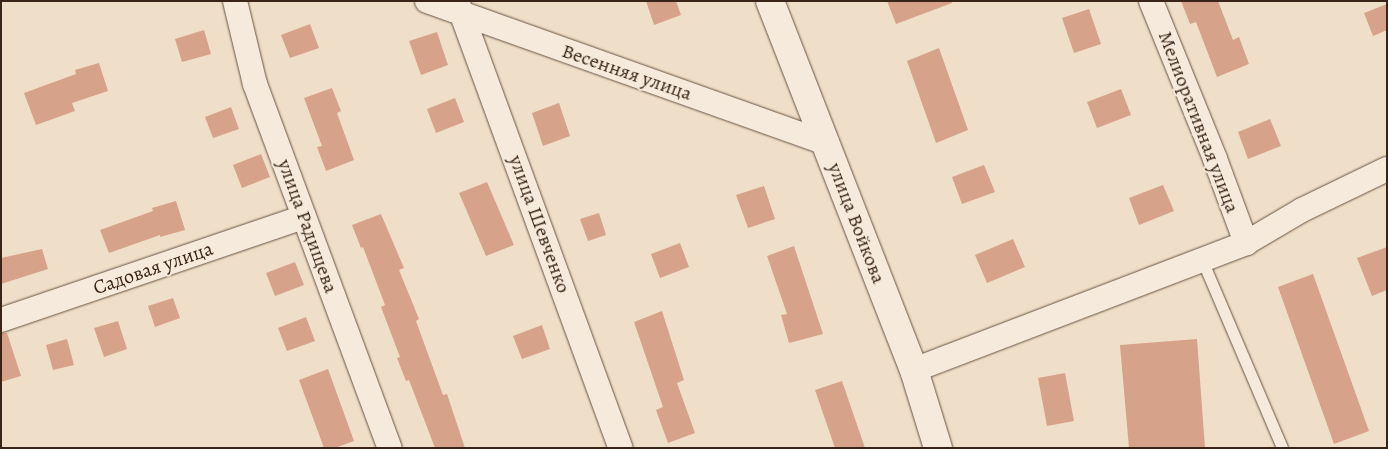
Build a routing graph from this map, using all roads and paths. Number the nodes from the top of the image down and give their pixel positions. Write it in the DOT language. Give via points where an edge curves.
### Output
graph roads {
  1 [pos="235,1"];
  2 [pos="427,1"];
  3 [pos="770,1"];
  4 [pos="1151,1"];
  5 [pos="461,8"];
  6 [pos="826,143"];
  7 [pos="1387,169"];
  8 [pos="304,217"];
  9 [pos="1246,243"];
  10 [pos="1202,260"];
  11 [pos="1,320"];
  12 [pos="914,370"];
  13 [pos="390,448"];
  14 [pos="621,448"];
  15 [pos="938,448"];
  16 [pos="1282,448"];
  1 -- 8 [label="street, улица Радищева" via="254,84"];
  2 -- 5 [label="street, Весенняя улица"];
  3 -- 6 [label="main road, улица Войкова"];
  4 -- 9 [label="street, Мелиоративная улица"];
  5 -- 6 [label="street, Весенняя улица"];
  5 -- 14 [label="street, улица Шевченко"];
  6 -- 12 [label="main road, улица Войкова"];
  7 -- 9 [label="street" via="1302,210"];
  8 -- 11 [label="street, Садовая улица"];
  8 -- 13 [label="street, улица Радищева"];
  9 -- 10 [label="street"];
  10 -- 12 [label="street"];
  10 -- 16 [label="lane"];
  12 -- 15 [label="main road, улица Войкова"];
}
